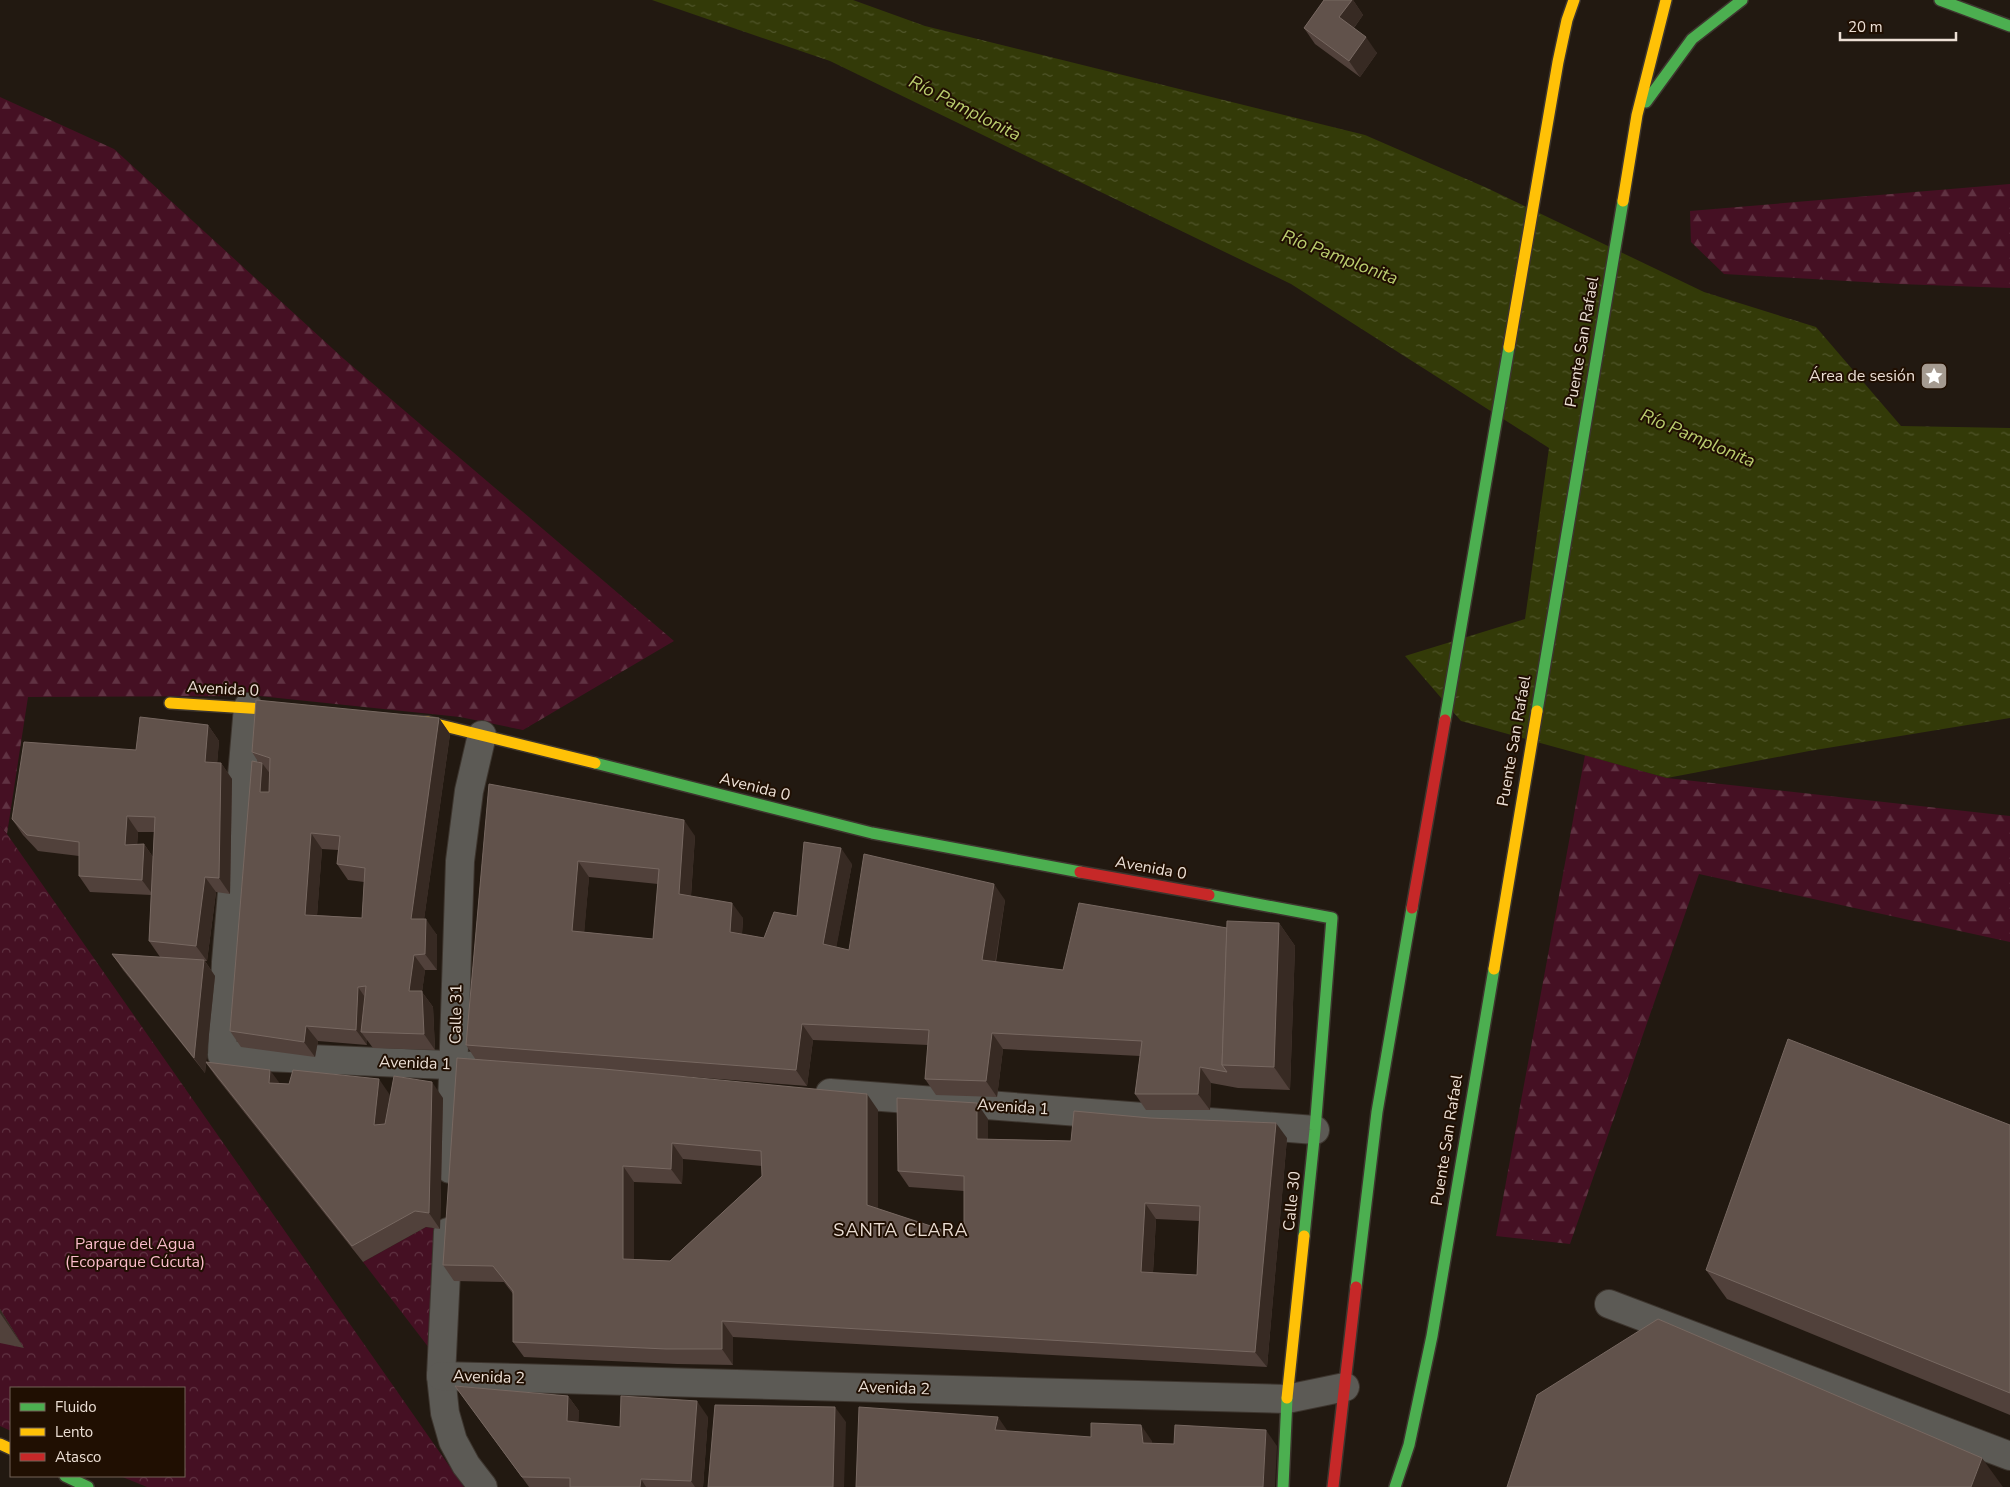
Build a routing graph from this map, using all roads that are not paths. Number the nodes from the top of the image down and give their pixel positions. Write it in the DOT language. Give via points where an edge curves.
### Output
graph roads {
  1 [pos="1574,0"];
  2 [pos="1666,0"];
  3 [pos="1742,0"];
  4 [pos="1940,0"];
  5 [pos="2010,26"];
  6 [pos="1637,115"];
  7 [pos="170,703"];
  8 [pos="248,707"];
  9 [pos="305,712"];
  10 [pos="400,720"];
  11 [pos="482,736"];
  12 [pos="1332,918"];
  13 [pos="455,1064"];
  14 [pos="514,1069"];
  15 [pos="801,1091"];
  16 [pos="1315,1130"];
  17 [pos="1609,1304"];
  18 [pos="442,1376"];
  19 [pos="1345,1388"];
  20 [pos="1287,1399"];
  21 [pos="2010,1456"];
  22 [pos="67,1477"];
  23 [pos="88,1487"];
  24 [pos="483,1487"];
  25 [pos="1283,1487"];
  26 [pos="1333,1487"];
  27 [pos="1395,1487"];
  1 -- 19 [label="main road" via="1558,62 1377,1112"];
  2 -- 6 [label="main road, Puente San Rafael"];
  3 -- 6 [label="main road" via="1692,38"];
  4 -- 5 [label="main road"];
  6 -- 27 [label="main road, Puente San Rafael" via="1432,1336 1409,1445"];
  7 -- 8 [label="main road, Avenida 0"];
  8 -- 9 [label="main road, Avenida 0"];
  8 -- 13 [label="street, Avenida 1" via="226,962 222,1055"];
  10 -- 11 [label="main road, Avenida 0" via="428,722"];
  11 -- 12 [label="main road, Avenida 0" via="872,833"];
  11 -- 13 [label="street, Calle 31" via="469,791 460,861"];
  12 -- 16 [label="main road, Calle 30"];
  13 -- 14 [label="street, Avenida 1"];
  13 -- 18 [label="street, Calle 31"];
  15 -- 16 [label="street, Avenida 1"];
  16 -- 20 [label="main road, Calle 30"];
  17 -- 21 [label="street"];
  18 -- 20 [label="street, Avenida 2"];
  18 -- 24 [label="street, Calle 31" via="445,1413 453,1441"];
  19 -- 20 [label="street, Avenida 2"];
  19 -- 26 [label="main road"];
  20 -- 25 [label="main road, Calle 30"];
  22 -- 23 [label="main road"];
}
